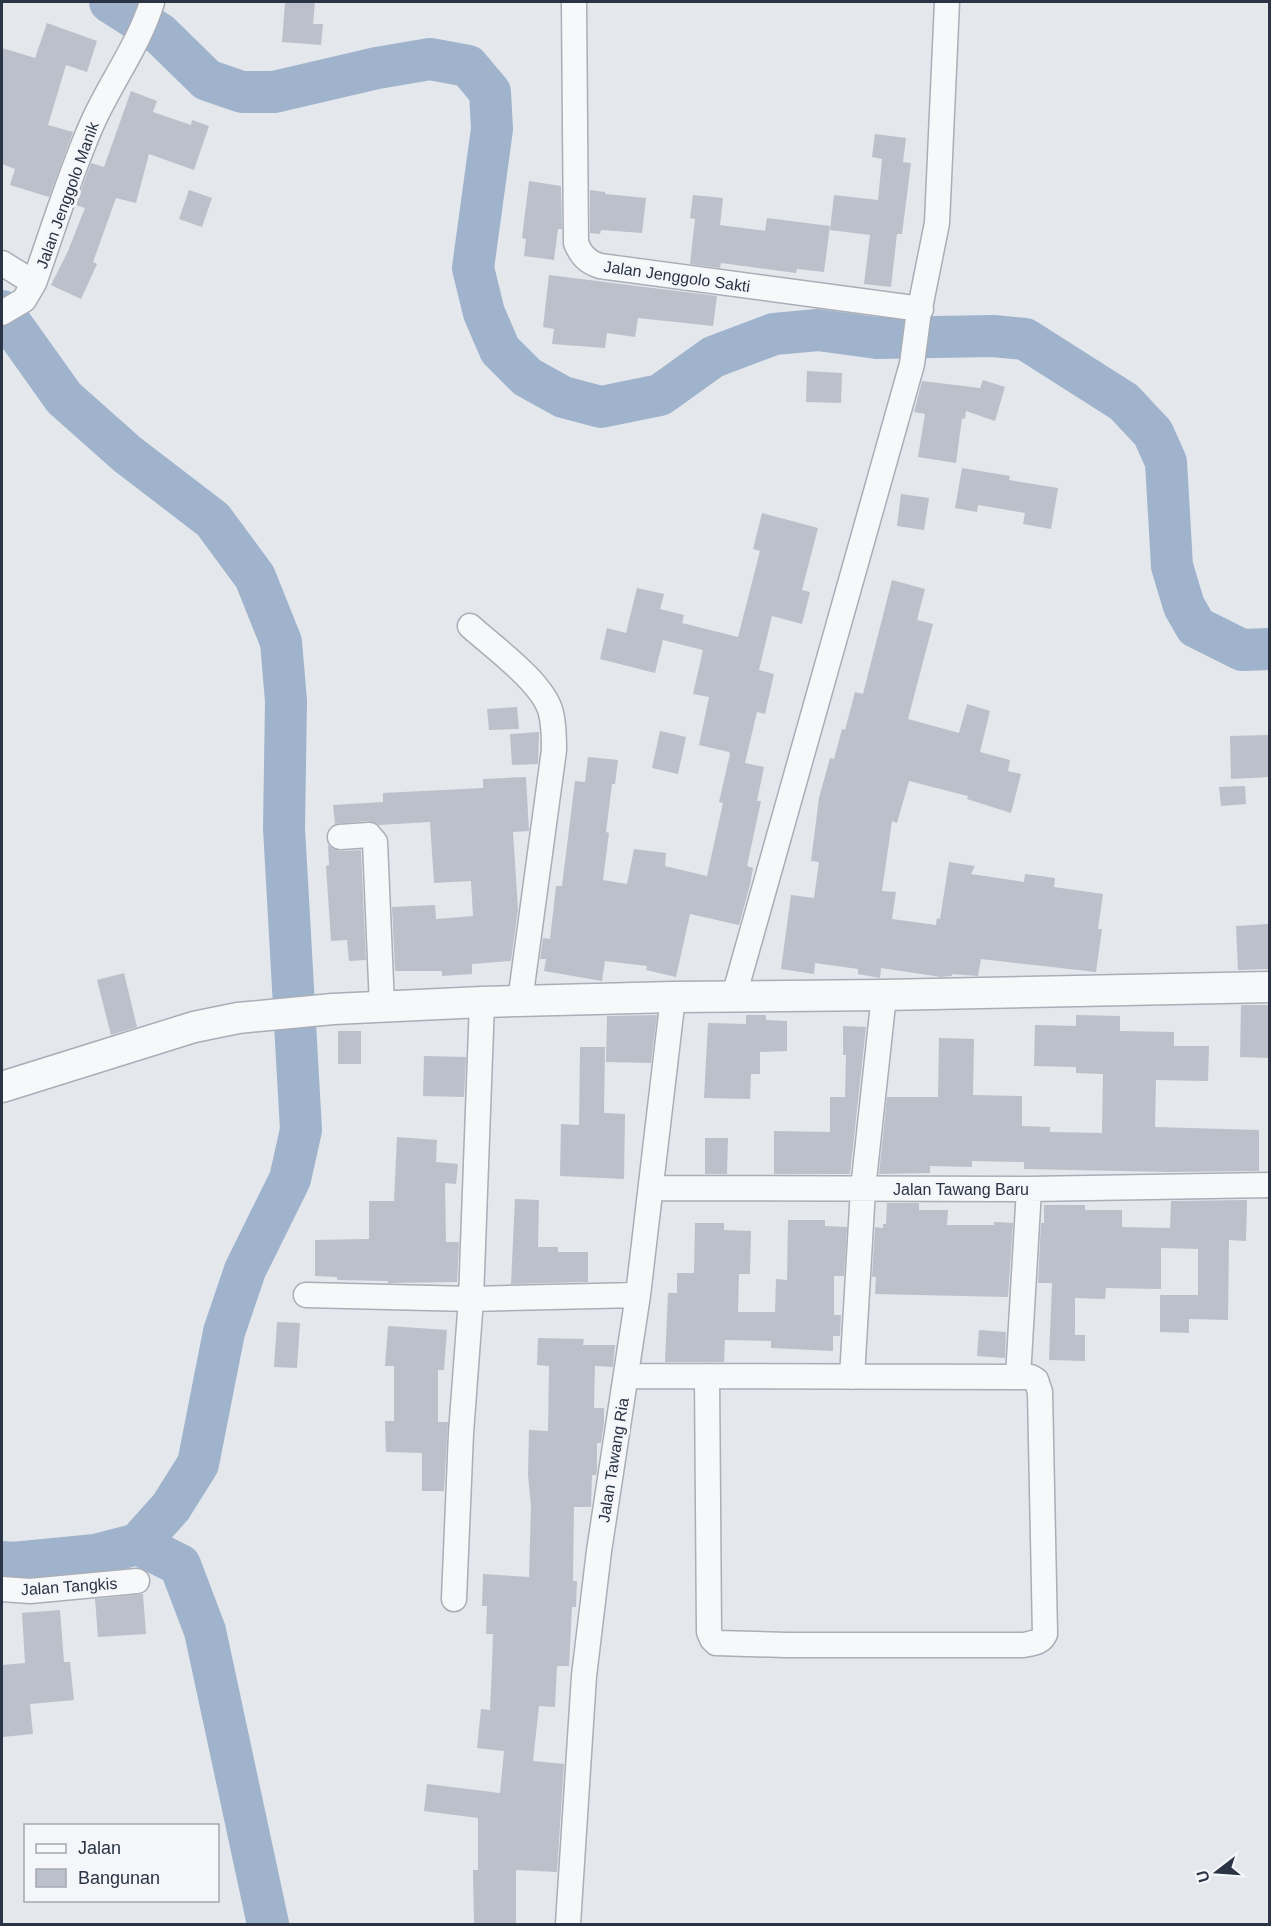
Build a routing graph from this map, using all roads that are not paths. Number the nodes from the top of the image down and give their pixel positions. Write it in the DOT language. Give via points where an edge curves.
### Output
graph roads {
  1 [pos="574,2"];
  2 [pos="947,2"];
  3 [pos="152,3"];
  4 [pos="2,263"];
  5 [pos="29,292"];
  6 [pos="2,314"];
  7 [pos="920,314"];
  8 [pos="470,626"];
  9 [pos="339,837"];
  10 [pos="1269,987"];
  11 [pos="884,995"];
  12 [pos="734,996"];
  13 [pos="673,997"];
  14 [pos="520,1001"];
  15 [pos="482,1002"];
  16 [pos="382,1006"];
  17 [pos="2,1087"];
  18 [pos="1269,1185"];
  19 [pos="652,1188"];
  20 [pos="863,1189"];
  21 [pos="1029,1189"];
  22 [pos="306,1295"];
  23 [pos="638,1295"];
  24 [pos="471,1299"];
  25 [pos="626,1376"];
  26 [pos="707,1376"];
  27 [pos="852,1377"];
  28 [pos="1018,1377"];
  29 [pos="137,1581"];
  30 [pos="2,1589"];
  31 [pos="454,1599"];
  32 [pos="568,1924"];
  1 -- 7 [label="street, Jalan Jenggolo Sakti" via="576,243 586,260 600,266"];
  2 -- 7 [label="street" via="937,223"];
  3 -- 5 [label="street, Jalan Jenggolo Manik" via="80,151"];
  4 -- 5 [label="street"];
  5 -- 6 [label="street"];
  7 -- 12 [label="street" via="912,363"];
  8 -- 14 [label="street" via="536,685 551,712 554,750"];
  9 -- 16 [label="street" via="369,835 375,842"];
  10 -- 11 [label="street"];
  11 -- 12 [label="street"];
  11 -- 20 [label="street"];
  12 -- 13 [label="street"];
  13 -- 14 [label="street"];
  13 -- 19 [label="street, Jalan Tawang Ria"];
  14 -- 15 [label="street"];
  15 -- 16 [label="street"];
  15 -- 24 [label="street"];
  16 -- 17 [label="street" via="238,1018 194,1027"];
  18 -- 21 [label="street, Jalan Tawang Baru"];
  19 -- 20 [label="street, Jalan Tawang Baru"];
  19 -- 23 [label="street, Jalan Tawang Ria"];
  20 -- 21 [label="street, Jalan Tawang Baru"];
  20 -- 27 [label="street"];
  21 -- 28 [label="street"];
  22 -- 24 [label="street"];
  23 -- 24 [label="street"];
  23 -- 25 [label="street, Jalan Tawang Ria"];
  24 -- 31 [label="street"];
  25 -- 26 [label="street"];
  25 -- 32 [label="street, Jalan Tawang Ria" via="584,1676"];
  26 -- 27 [label="street"];
  26 -- 28 [label="street" via="711,1637 716,1643 786,1645 1023,1645 1042,1639 1045,1634 1040,1392 1036,1380"];
  27 -- 28 [label="street"];
  29 -- 30 [label="street, Jalan Tangkis" via="30,1591"];
}
